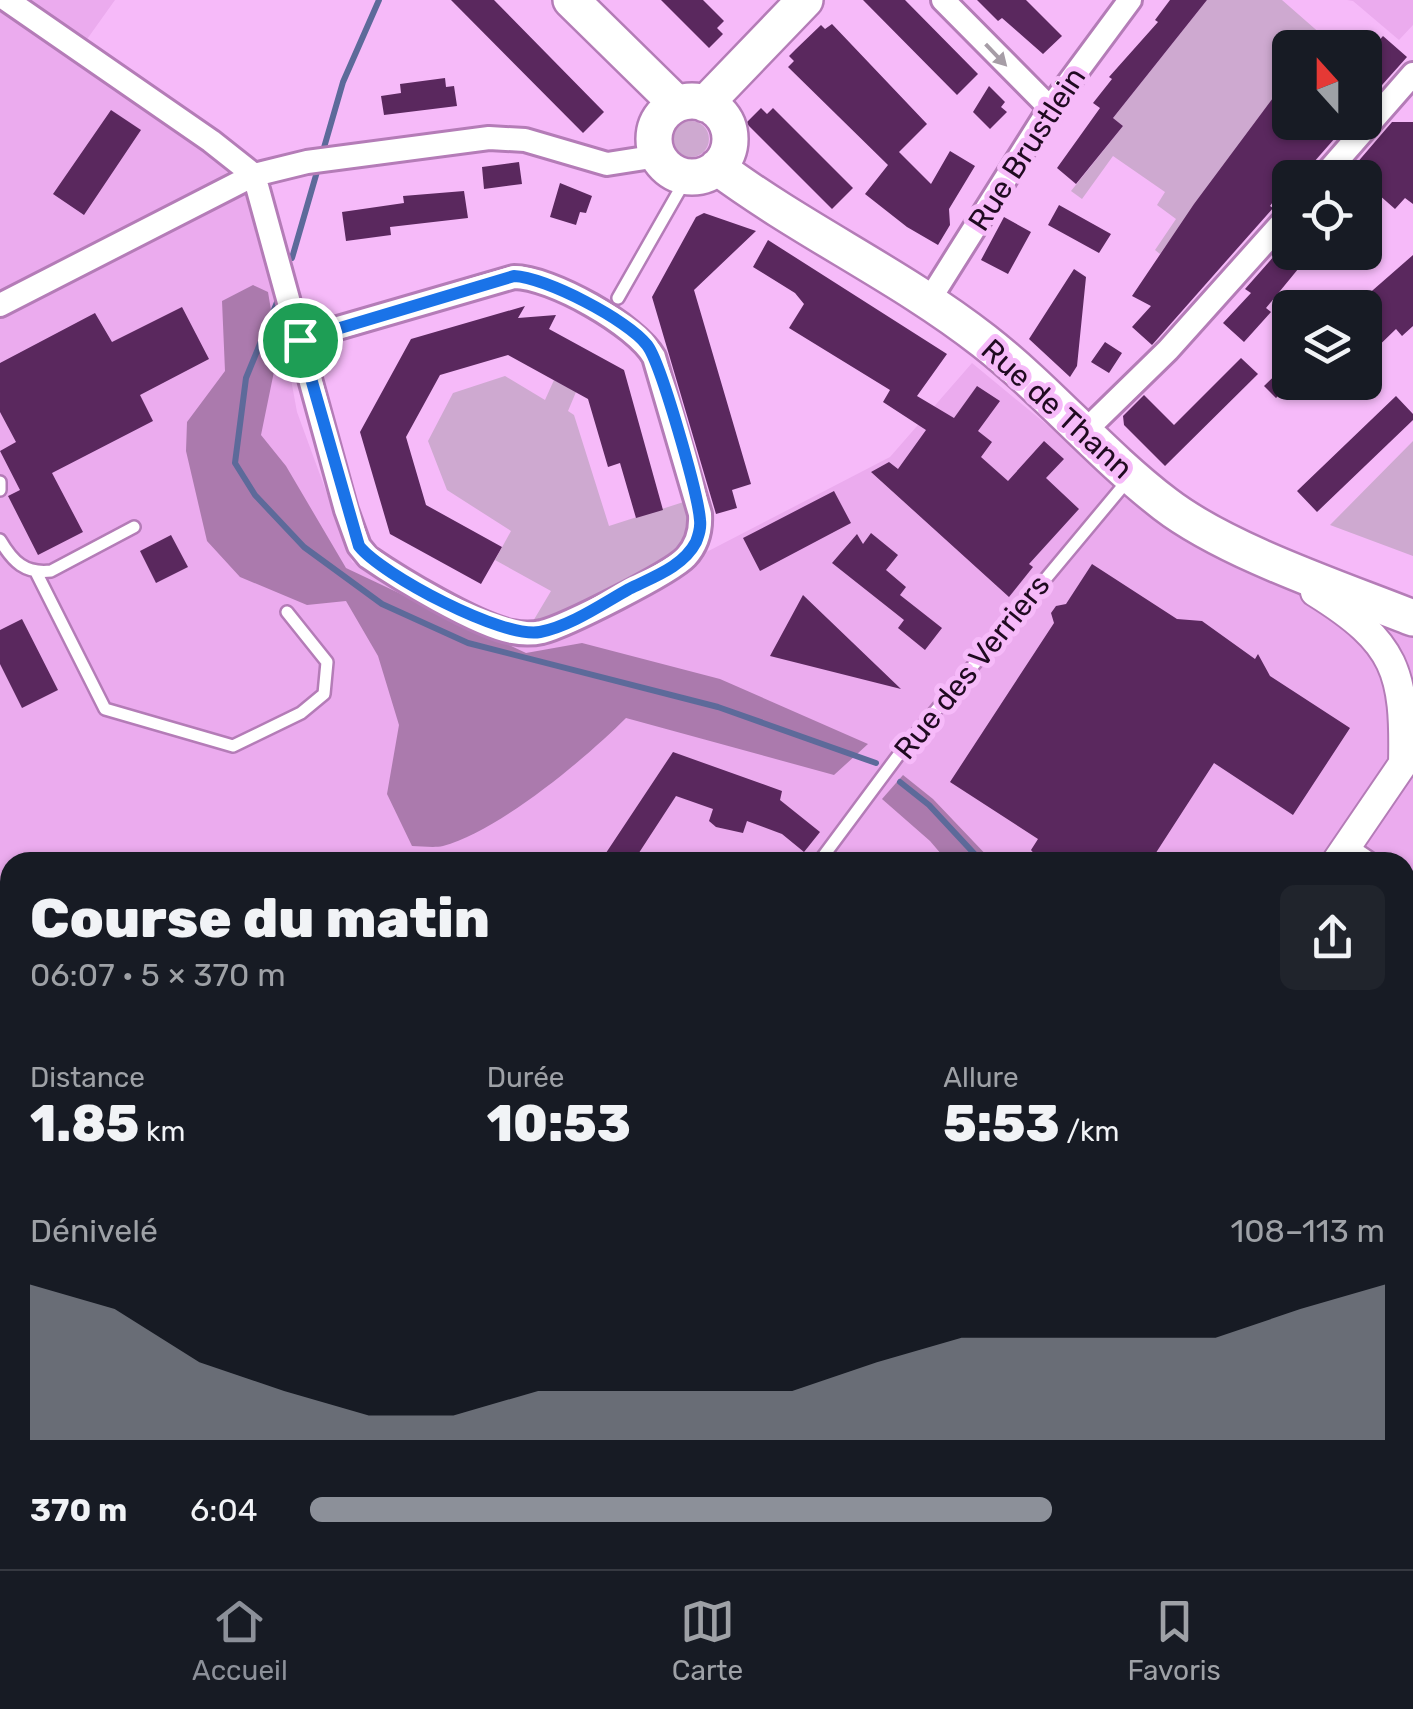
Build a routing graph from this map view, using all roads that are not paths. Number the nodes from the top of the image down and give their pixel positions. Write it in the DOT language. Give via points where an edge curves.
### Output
graph roads {
  1 [pos="7,0"];
  2 [pos="571,0"];
  3 [pos="804,0"];
  4 [pos="942,0"];
  5 [pos="1130,0"];
  6 [pos="1413,74"];
  7 [pos="691,104"];
  8 [pos="1050,108"];
  9 [pos="658,156"];
  10 [pos="1338,160"];
  11 [pos="702,172"];
  12 [pos="254,176"];
  13 [pos="1272,234"];
  14 [pos="618,298"];
  15 [pos="928,302"];
  16 [pos="0,305"];
  17 [pos="300,340"];
  18 [pos="1084,432"];
  19 [pos="1132,477"];
  20 [pos="0,482"];
  21 [pos="0,490"];
  22 [pos="134,527"];
  23 [pos="0,540"];
  24 [pos="1236,544"];
  25 [pos="36,572"];
  26 [pos="287,612"];
  27 [pos="1413,618"];
  28 [pos="1408,757"];
  29 [pos="826,852"];
  30 [pos="1344,852"];
  1 -- 12 [label="street"];
  2 -- 7 [label="main road"];
  3 -- 7 [label="main road"];
  4 -- 8 [label="street, one-way"];
  5 -- 8 [label="street, Rue Brustlein"];
  6 -- 10 [label="street"];
  7 -- 9 [label="main road" via="657,123"];
  7 -- 11 [label="main road" via="720,113 729,130 728,148"];
  8 -- 15 [label="street, Rue Brustlein"];
  9 -- 11 [label="main road" via="666,168"];
  9 -- 12 [label="street" via="607,164 525,140 489,138 307,162"];
  11 -- 14 [label="lane"];
  11 -- 15 [label="main road, Rue de Thann"];
  12 -- 16 [label="street"];
  12 -- 17 [label="street"];
  13 -- 18 [label="street"];
  15 -- 18 [label="main road, Rue de Thann" via="984,341"];
  17 -- 17 [label="street" via="359,546 382,566 487,624 526,634 554,628 678,564 693,546 700,514 654,357 640,337 536,278 514,276"];
  18 -- 19 [label="main road, Rue de Thann"];
  19 -- 24 [label="main road, Rue de Thann"];
  19 -- 29 [label="lane, Rue des Verriers" via="897,757"];
  20 -- 21 [label="lane"];
  22 -- 25 [label="lane"];
  23 -- 25 [label="lane" via="23,568"];
  24 -- 27 [label="main road, Rue de Thann"];
  24 -- 28 [label="street" via="1351,614 1386,652 1404,702"];
  25 -- 26 [label="lane" via="105,708 233,746 324,694 328,662"];
  28 -- 30 [label="street"];
}
